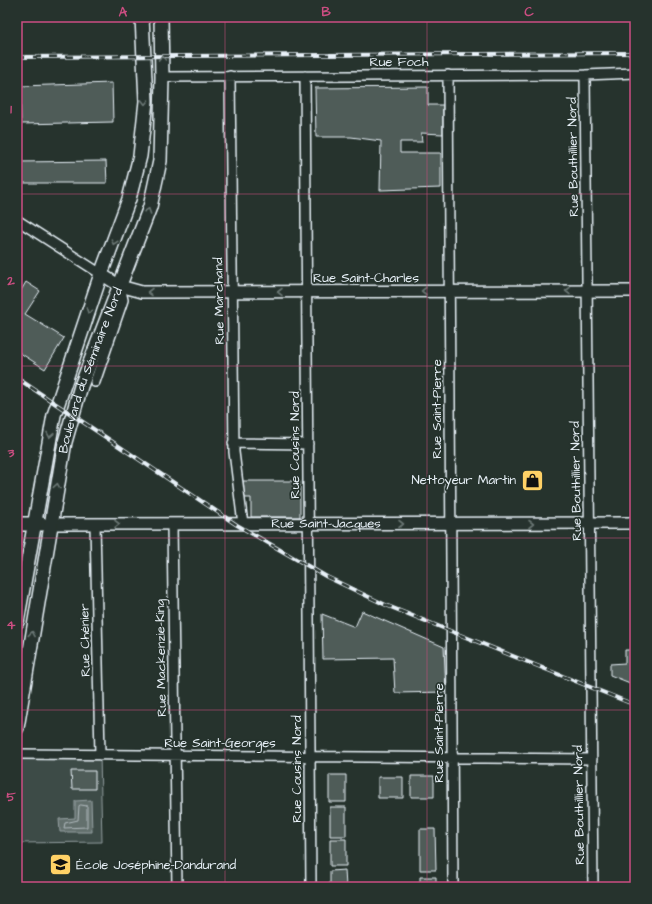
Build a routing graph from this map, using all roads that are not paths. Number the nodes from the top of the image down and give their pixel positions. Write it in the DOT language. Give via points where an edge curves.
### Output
graph roads {
  1 [pos="142,17"];
  2 [pos="161,17"];
  3 [pos="635,73"];
  4 [pos="448,75"];
  5 [pos="585,75"];
  6 [pos="230,76"];
  7 [pos="305,76"];
  8 [pos="162,77"];
  9 [pos="129,199"];
  10 [pos="17,220"];
  11 [pos="139,236"];
  12 [pos="101,274"];
  13 [pos="120,286"];
  14 [pos="449,291"];
  15 [pos="587,291"];
  16 [pos="635,291"];
  17 [pos="232,292"];
  18 [pos="306,292"];
  19 [pos="95,382"];
  20 [pos="234,443"];
  21 [pos="308,444"];
  22 [pos="17,524"];
  23 [pos="35,524"];
  24 [pos="50,524"];
  25 [pos="95,524"];
  26 [pos="172,524"];
  27 [pos="242,524"];
  28 [pos="308,524"];
  29 [pos="450,524"];
  30 [pos="589,524"];
  31 [pos="635,524"];
  32 [pos="17,622"];
  33 [pos="17,728"];
  34 [pos="17,754"];
  35 [pos="100,755"];
  36 [pos="175,756"];
  37 [pos="310,756"];
  38 [pos="452,758"];
  39 [pos="592,759"];
  40 [pos="177,887"];
  41 [pos="311,887"];
  42 [pos="452,887"];
  43 [pos="593,887"];
  1 -- 9 [label="main road, Boulevard du Séminaire Nord, one-way" via="146,101 140,156"];
  8 -- 2 [label="main road, Boulevard du Séminaire Nord, one-way"];
  3 -- 5 [label="street, Rue Foch"];
  4 -- 5 [label="street, Rue Foch"];
  4 -- 7 [label="street, Rue Foch"];
  4 -- 14 [label="street, Rue Saint-Pierre"];
  5 -- 15 [label="street, Rue Bouthillier Nord"];
  6 -- 7 [label="street, Rue Foch"];
  6 -- 8 [label="street, Rue Foch"];
  6 -- 17 [label="street, Rue Marchand"];
  7 -- 18 [label="street, Rue Cousins Nord"];
  11 -- 8 [label="main road, Boulevard du Séminaire Nord, one-way" via="150,207 160,161"];
  9 -- 11 [label="main road" via="126,226"];
  9 -- 12 [label="main road, Boulevard du Séminaire Nord, one-way"];
  10 -- 12 [label="street"];
  11 -- 13 [label="main road, Boulevard du Séminaire Nord"];
  12 -- 13 [label="street, Rue Saint-Charles"];
  12 -- 23 [label="main road, Boulevard du Séminaire Nord, one-way" via="54,416"];
  17 -- 13 [label="street, Rue Saint-Charles, one-way" via="142,292"];
  13 -- 19 [label="street" via="123,300"];
  24 -- 13 [label="main road, Boulevard du Séminaire Nord, one-way" via="65,442 81,386"];
  15 -- 14 [label="street, Rue Saint-Charles, one-way"];
  14 -- 18 [label="street, Rue Saint-Charles, one-way"];
  14 -- 29 [label="street, Rue Saint-Pierre"];
  15 -- 16 [label="street, Rue Saint-Charles"];
  15 -- 30 [label="street, Rue Bouthillier Nord"];
  18 -- 17 [label="street, Rue Saint-Charles, one-way"];
  17 -- 20 [label="street, Rue Marchand"];
  18 -- 21 [label="street, Rue Cousins Nord"];
  20 -- 21 [label="street"];
  20 -- 27 [label="street, Rue Marchand"];
  21 -- 28 [label="street, Rue Cousins Nord"];
  22 -- 23 [label="main road, Rue Saint-Jacques"];
  23 -- 24 [label="main road, Rue Saint-Jacques"];
  23 -- 32 [label="main road, Boulevard du Séminaire Nord"];
  24 -- 25 [label="street, Rue Saint-Jacques"];
  33 -- 24 [label="main road, Boulevard du Séminaire Nord, one-way"];
  25 -- 26 [label="street, Rue Saint-Jacques, one-way"];
  25 -- 35 [label="street, Rue Chénier"];
  26 -- 27 [label="street, Rue Saint-Jacques"];
  26 -- 36 [label="street, Rue Mackenzie-King"];
  27 -- 28 [label="street, Rue Saint-Jacques"];
  28 -- 29 [label="street, Rue Saint-Jacques, one-way"];
  28 -- 37 [label="street, Rue Cousins Nord"];
  29 -- 30 [label="street, Rue Saint-Jacques, one-way"];
  29 -- 38 [label="street, Rue Saint-Pierre"];
  30 -- 31 [label="street, Rue Saint-Jacques"];
  30 -- 39 [label="street, Rue Bouthillier Nord"];
  34 -- 35 [label="street, Rue Saint-Georges"];
  35 -- 36 [label="street, Rue Saint-Georges"];
  36 -- 37 [label="street, Rue Saint-Georges"];
  36 -- 40 [label="street, Rue Mackenzie-King"];
  37 -- 38 [label="street, Rue Saint-Georges"];
  37 -- 41 [label="street, Rue Cousins Nord"];
  38 -- 39 [label="street, Rue Saint-Georges"];
  38 -- 42 [label="street, Rue Saint-Pierre"];
  39 -- 43 [label="street, Rue Bouthillier Nord"];
}
